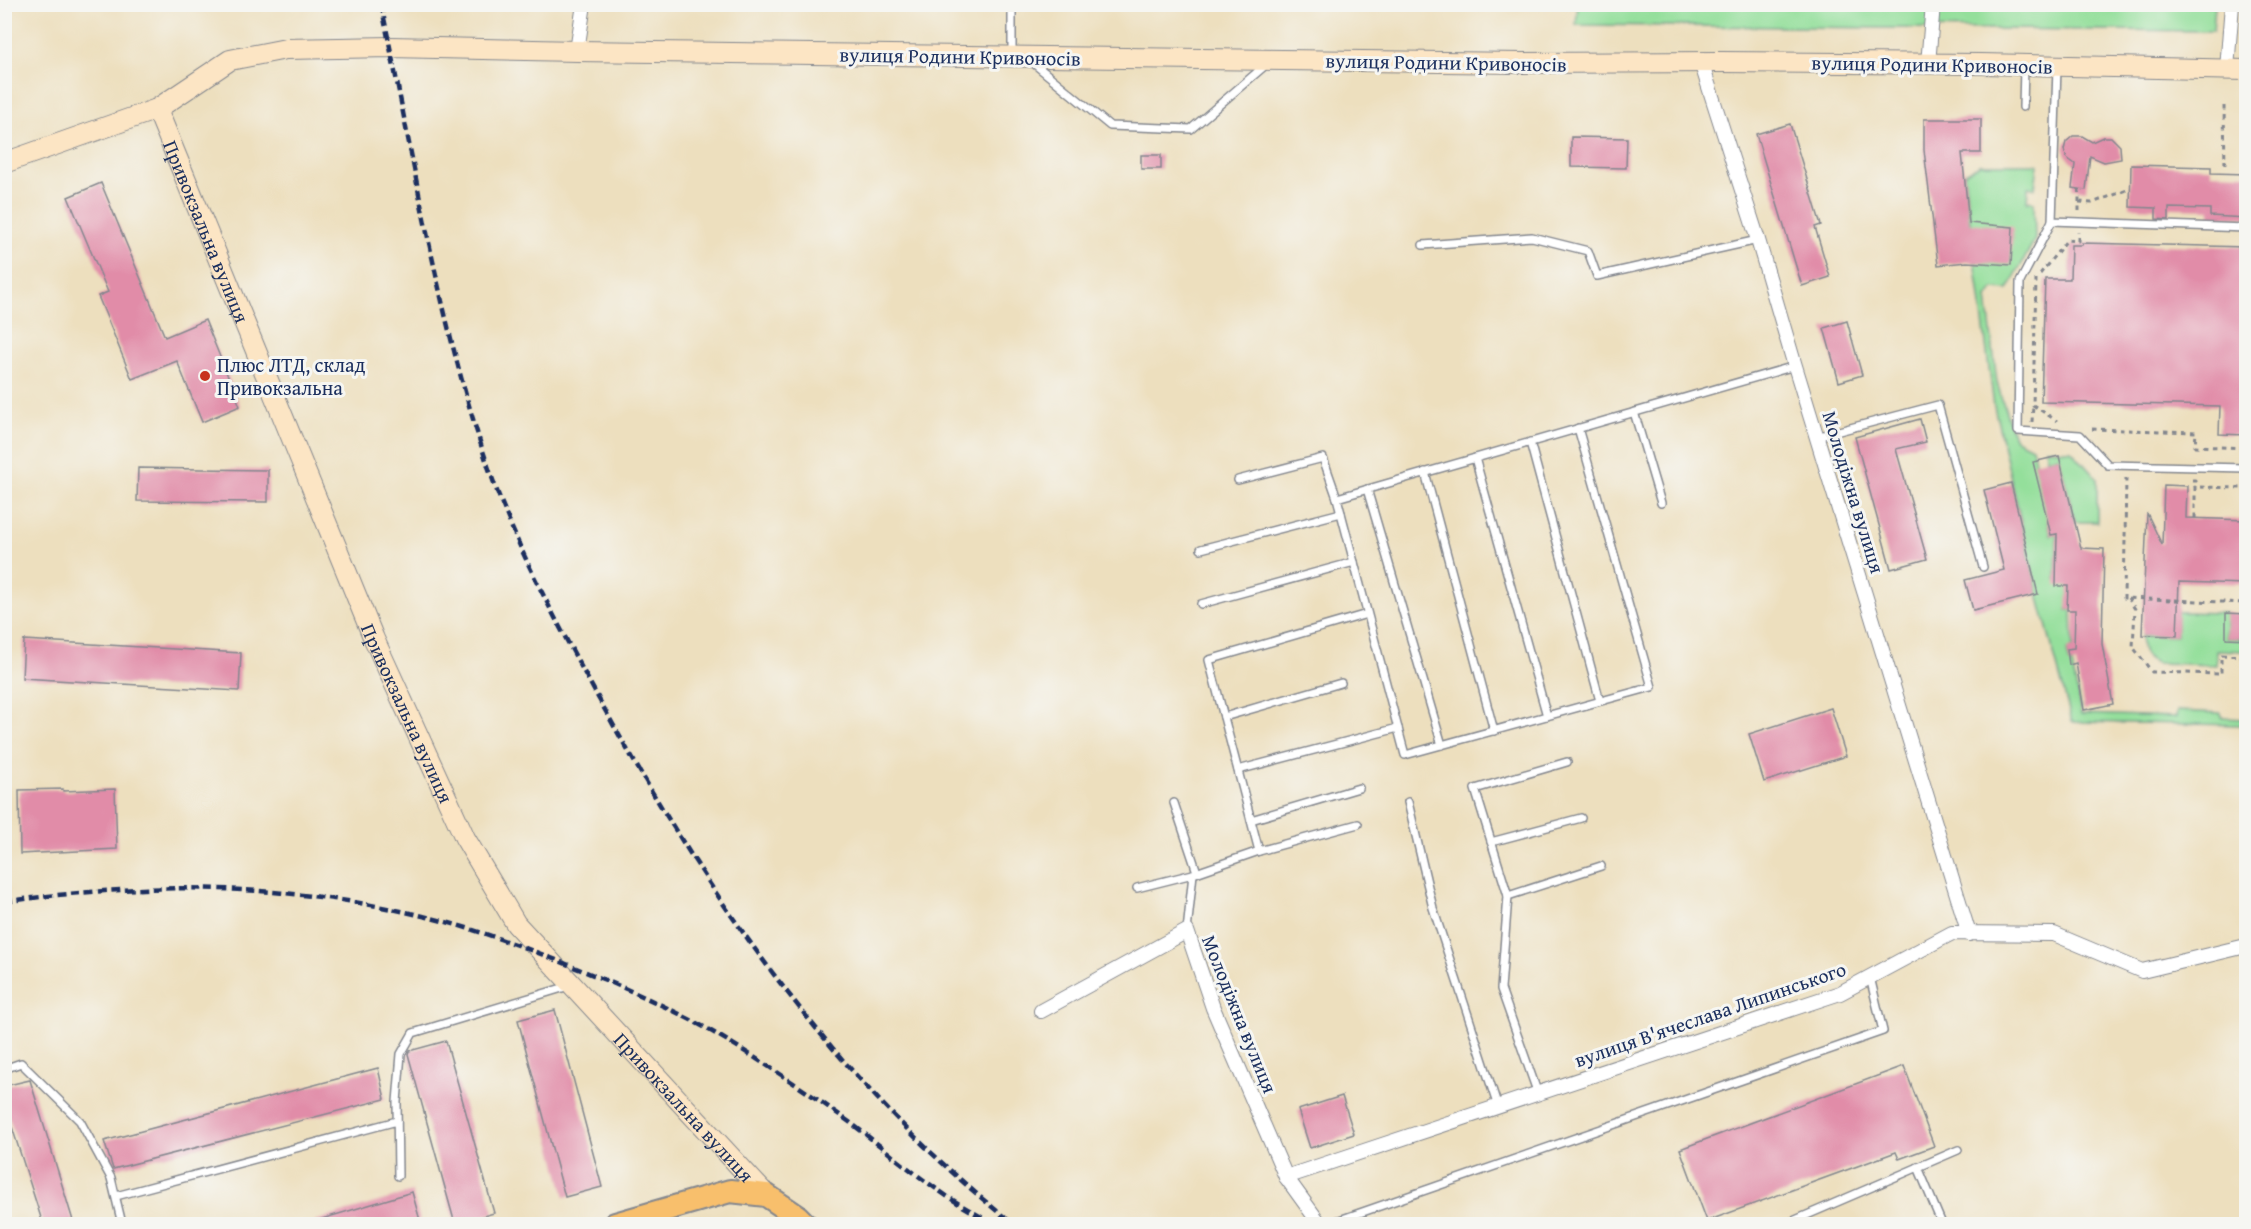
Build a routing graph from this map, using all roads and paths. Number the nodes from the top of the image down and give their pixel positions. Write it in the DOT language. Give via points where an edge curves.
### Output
graph roads {
  1 [pos="584,4"];
  2 [pos="1012,4"];
  3 [pos="1933,4"];
  4 [pos="2232,4"];
  5 [pos="577,51"];
  6 [pos="1019,56"];
  7 [pos="1272,60"];
  8 [pos="1701,62"];
  9 [pos="1928,64"];
  10 [pos="2024,65"];
  11 [pos="2057,65"];
  12 [pos="2237,69"];
  13 [pos="2224,106"];
  14 [pos="2023,107"];
  15 [pos="157,109"];
  16 [pos="4,163"];
  17 [pos="2225,168"];
  18 [pos="2079,189"];
  19 [pos="2130,189"];
  20 [pos="2079,202"];
  21 [pos="2052,221"];
  22 [pos="2079,222"];
  23 [pos="2247,228"];
  24 [pos="1758,240"];
  25 [pos="1423,245"];
  26 [pos="1795,366"];
  27 [pos="1634,412"];
  28 [pos="2060,423"];
  29 [pos="1578,428"];
  30 [pos="2092,429"];
  31 [pos="1816,437"];
  32 [pos="1530,442"];
  33 [pos="2247,448"];
  34 [pos="1475,458"];
  35 [pos="2247,468"];
  36 [pos="1425,472"];
  37 [pos="2126,478"];
  38 [pos="1238,480"];
  39 [pos="2195,480"];
  40 [pos="2195,488"];
  41 [pos="1367,489"];
  42 [pos="2247,489"];
  43 [pos="1337,498"];
  44 [pos="1661,503"];
  45 [pos="1341,513"];
  46 [pos="2195,518"];
  47 [pos="1201,549"];
  48 [pos="1354,562"];
  49 [pos="1983,567"];
  50 [pos="2128,598"];
  51 [pos="2247,603"];
  52 [pos="1201,604"];
  53 [pos="1367,614"];
  54 [pos="2247,656"];
  55 [pos="1341,683"];
  56 [pos="1600,701"];
  57 [pos="1546,716"];
  58 [pos="1224,717"];
  59 [pos="1398,728"];
  60 [pos="1494,730"];
  61 [pos="1442,745"];
  62 [pos="1567,762"];
  63 [pos="1238,770"];
  64 [pos="1359,788"];
  65 [pos="1174,802"];
  66 [pos="1408,802"];
  67 [pos="1581,818"];
  68 [pos="1251,820"];
  69 [pos="1358,824"];
  70 [pos="1491,842"];
  71 [pos="1259,851"];
  72 [pos="1601,866"];
  73 [pos="1195,873"];
  74 [pos="1137,888"];
  75 [pos="1508,896"];
  76 [pos="1187,931"];
  77 [pos="1969,934"];
  78 [pos="2247,946"];
  79 [pos="1870,977"];
  80 [pos="572,985"];
  81 [pos="1041,1011"];
  82 [pos="4,1069"];
  83 [pos="1538,1094"];
  84 [pos="1498,1107"];
  85 [pos="397,1121"];
  86 [pos="1958,1150"];
  87 [pos="1918,1167"];
  88 [pos="398,1176"];
  89 [pos="1286,1177"];
  90 [pos="766,1194"];
  91 [pos="116,1196"];
  92 [pos="122,1224"];
  93 [pos="615,1224"];
  94 [pos="805,1224"];
  95 [pos="1320,1224"];
  96 [pos="1328,1224"];
  97 [pos="1786,1224"];
  98 [pos="1942,1224"];
  1 -- 5 [label="street"];
  2 -- 6 [label="lane"];
  3 -- 9 [label="street"];
  4 -- 12 [label="street"];
  5 -- 6 [label="main road, вулиця Родини Кривоносів"];
  5 -- 15 [label="main road, вулиця Родини Кривоносів" via="286,49 230,60"];
  6 -- 7 [label="main road, вулиця Родини Кривоносів"];
  6 -- 7 [label="lane" via="1110,126 1191,129"];
  7 -- 8 [label="main road, вулиця Родини Кривоносів"];
  8 -- 9 [label="main road, вулиця Родини Кривоносів"];
  8 -- 24 [label="street, Молодіжна вулиця"];
  9 -- 10 [label="main road, вулиця Родини Кривоносів"];
  10 -- 11 [label="main road, вулиця Родини Кривоносів"];
  10 -- 14 [label="lane"];
  11 -- 12 [label="main road, вулиця Родини Кривоносів"];
  11 -- 21 [label="lane"];
  13 -- 17 [label="path"];
  15 -- 16 [label="main road, вулиця Родини Кривоносів"];
  15 -- 80 [label="main road, Привокзальна вулиця" via="374,639 465,838 516,924"];
  18 -- 20 [label="path"];
  19 -- 20 [label="path" via="2092,203"];
  20 -- 22 [label="path"];
  21 -- 22 [label="lane"];
  21 -- 35 [label="lane" via="2020,282 2018,431 2080,435 2108,465"];
  22 -- 23 [label="lane"];
  22 -- 28 [label="path" via="2078,241 2067,240 2036,278 2033,405"];
  24 -- 25 [label="lane" via="1597,276 1588,251 1532,237"];
  24 -- 26 [label="street, Молодіжна вулиця"];
  26 -- 27 [label="lane"];
  26 -- 31 [label="street, Молодіжна вулиця"];
  27 -- 29 [label="lane"];
  27 -- 44 [label="lane"];
  29 -- 32 [label="lane"];
  29 -- 56 [label="lane" via="1652,687"];
  30 -- 33 [label="path" via="2196,432 2195,446"];
  31 -- 49 [label="lane" via="1938,405"];
  31 -- 77 [label="street, Молодіжна вулиця"];
  32 -- 34 [label="lane"];
  32 -- 56 [label="lane"];
  34 -- 36 [label="lane"];
  34 -- 57 [label="lane"];
  36 -- 41 [label="lane"];
  36 -- 60 [label="lane"];
  37 -- 50 [label="path" via="2124,598"];
  38 -- 43 [label="lane" via="1323,458"];
  39 -- 40 [label="path"];
  40 -- 42 [label="path"];
  40 -- 46 [label="path"];
  41 -- 43 [label="lane"];
  41 -- 61 [label="lane"];
  43 -- 45 [label="lane"];
  45 -- 47 [label="lane"];
  45 -- 48 [label="lane"];
  48 -- 52 [label="lane"];
  48 -- 53 [label="lane"];
  50 -- 51 [label="path"];
  50 -- 54 [label="path" via="2135,609 2133,647 2152,672 2221,674 2221,655"];
  53 -- 58 [label="lane" via="1209,660"];
  53 -- 59 [label="lane"];
  55 -- 58 [label="lane"];
  56 -- 57 [label="lane"];
  57 -- 60 [label="lane"];
  58 -- 63 [label="lane"];
  59 -- 61 [label="lane" via="1405,755"];
  59 -- 63 [label="lane"];
  60 -- 61 [label="lane"];
  62 -- 70 [label="lane" via="1475,789"];
  63 -- 68 [label="lane"];
  64 -- 68 [label="lane"];
  65 -- 73 [label="lane"];
  66 -- 84 [label="lane" via="1433,908"];
  67 -- 70 [label="lane"];
  68 -- 71 [label="lane"];
  69 -- 71 [label="lane"];
  70 -- 75 [label="lane"];
  71 -- 73 [label="lane"];
  72 -- 75 [label="lane"];
  73 -- 74 [label="lane"];
  73 -- 76 [label="lane"];
  75 -- 83 [label="lane" via="1501,989"];
  76 -- 81 [label="street, Молодіжна вулиця"];
  76 -- 89 [label="street, Молодіжна вулиця" via="1214,1008"];
  77 -- 78 [label="street, вулиця В'ячеслава Липинського" via="2054,934 2142,971"];
  77 -- 79 [label="street, вулиця В'ячеслава Липинського" via="1952,933"];
  79 -- 83 [label="street, вулиця В'ячеслава Липинського" via="1840,993"];
  79 -- 96 [label="lane" via="1883,1031"];
  80 -- 85 [label="lane" via="413,1033 401,1054"];
  80 -- 90 [label="main road, Привокзальна вулиця"];
  82 -- 91 [label="lane" via="21,1063 80,1121 111,1178"];
  83 -- 84 [label="street, вулиця В'ячеслава Липинського"];
  84 -- 89 [label="street, вулиця В'ячеслава Липинського"];
  85 -- 88 [label="lane"];
  85 -- 91 [label="lane"];
  86 -- 87 [label="lane"];
  87 -- 97 [label="lane"];
  87 -- 98 [label="lane"];
  89 -- 95 [label="street, Молодіжна вулиця"];
  90 -- 93 [label="main road" via="730,1191"];
  90 -- 94 [label="main road, Привокзальна вулиця"];
  91 -- 92 [label="lane"];
}
